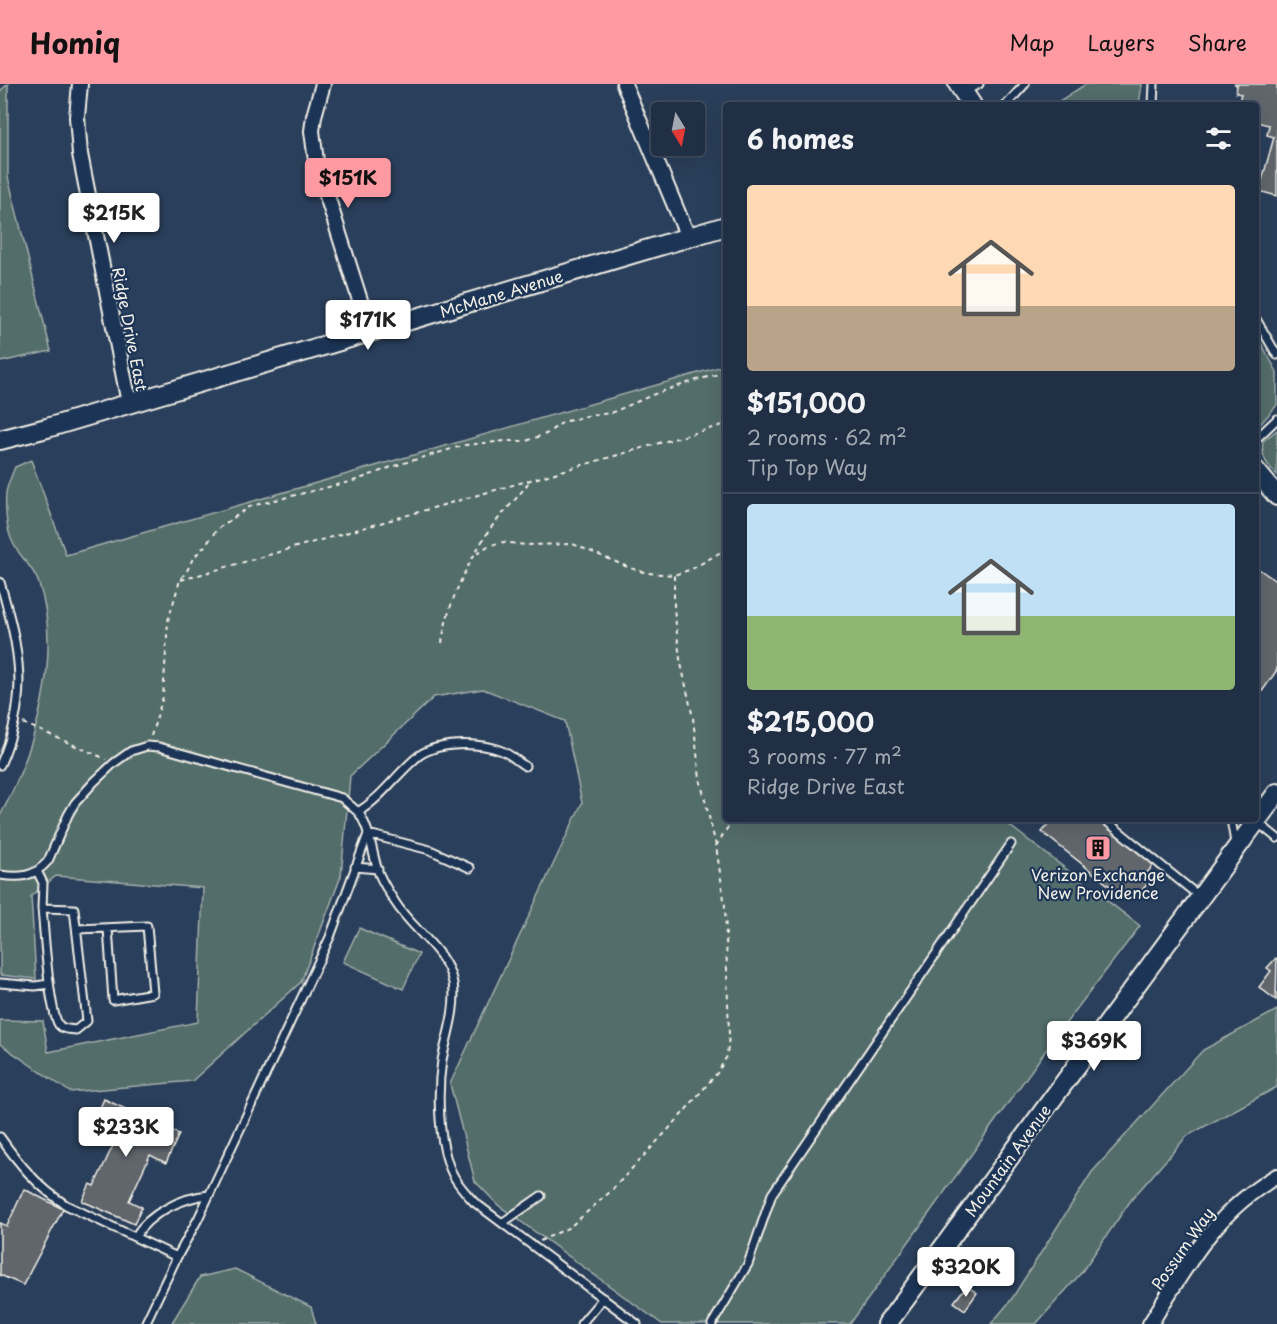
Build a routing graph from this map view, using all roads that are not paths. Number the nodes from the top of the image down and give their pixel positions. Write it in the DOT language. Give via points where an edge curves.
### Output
graph roads {
  1 [pos="80,84"];
  2 [pos="323,84"];
  3 [pos="624,84"];
  4 [pos="1154,84"];
  5 [pos="1022,85"];
  6 [pos="1008,102"];
  7 [pos="1153,102"];
  8 [pos="723,227"];
  9 [pos="688,237"];
  10 [pos="1259,324"];
  11 [pos="370,332"];
  12 [pos="1277,355"];
  13 [pos="129,403"];
  14 [pos="1277,419"];
  15 [pos="1259,437"];
  16 [pos="0,440"];
  17 [pos="1259,482"];
  18 [pos="1277,496"];
  19 [pos="0,582"];
  20 [pos="0,745"];
  21 [pos="5,753"];
  22 [pos="0,765"];
  23 [pos="525,766"];
  24 [pos="1277,793"];
  25 [pos="358,812"];
  26 [pos="1259,814"];
  27 [pos="1108,822"];
  28 [pos="1232,822"];
  29 [pos="1253,822"];
  30 [pos="1257,822"];
  31 [pos="368,834"];
  32 [pos="1277,838"];
  33 [pos="1011,844"];
  34 [pos="1236,849"];
  35 [pos="355,867"];
  36 [pos="470,868"];
  37 [pos="378,869"];
  38 [pos="37,871"];
  39 [pos="0,874"];
  40 [pos="1200,897"];
  41 [pos="42,908"];
  42 [pos="108,928"];
  43 [pos="77,929"];
  44 [pos="0,983"];
  45 [pos="49,984"];
  46 [pos="0,1137"];
  47 [pos="1277,1176"];
  48 [pos="209,1195"];
  49 [pos="541,1196"];
  50 [pos="502,1223"];
  51 [pos="135,1237"];
  52 [pos="177,1257"];
  53 [pos="603,1298"];
  54 [pos="146,1324"];
  55 [pos="581,1324"];
  56 [pos="638,1324"];
  57 [pos="712,1324"];
  58 [pos="887,1324"];
  59 [pos="1150,1324"];
  1 -- 13 [label="street, Ridge Drive East" via="80,154"];
  2 -- 11 [label="street" via="312,131 316,161"];
  3 -- 9 [label="street"];
  4 -- 7 [label="lane"];
  5 -- 6 [label="lane"];
  8 -- 9 [label="street, McMane Avenue"];
  9 -- 11 [label="street, McMane Avenue"];
  10 -- 12 [label="lane"];
  11 -- 13 [label="street, McMane Avenue"];
  13 -- 16 [label="street, McMane Avenue"];
  14 -- 15 [label="lane"];
  17 -- 18 [label="street"];
  19 -- 21 [label="lane" via="16,639 20,691"];
  20 -- 21 [label="lane"];
  21 -- 22 [label="lane"];
  23 -- 25 [label="lane" via="502,751 441,746 417,756 370,805"];
  24 -- 26 [label="street, Mountain Avenue"];
  25 -- 31 [label="lane"];
  25 -- 38 [label="lane" via="342,798 147,746 114,763 75,803 48,861"];
  27 -- 40 [label="lane"];
  28 -- 34 [label="lane"];
  29 -- 34 [label="street, Mountain Avenue"];
  30 -- 32 [label="lane"];
  31 -- 35 [label="lane"];
  31 -- 36 [label="lane" via="430,850"];
  31 -- 37 [label="lane"];
  33 -- 57 [label="lane" via="772,1194 748,1264"];
  34 -- 40 [label="street, Mountain Avenue"];
  35 -- 37 [label="lane"];
  35 -- 48 [label="lane" via="330,937"];
  37 -- 50 [label="lane" via="396,904 437,952 452,982 454,998 440,1078 446,1155 462,1189"];
  38 -- 39 [label="lane" via="19,877"];
  38 -- 41 [label="lane" via="43,883"];
  40 -- 58 [label="street, Mountain Avenue"];
  41 -- 43 [label="lane" via="74,909"];
  41 -- 45 [label="lane"];
  42 -- 42 [label="lane" via="147,926 153,993 113,1000"];
  42 -- 43 [label="lane"];
  43 -- 45 [label="lane" via="87,1021 76,1030 63,1029 57,1022"];
  44 -- 45 [label="lane"];
  46 -- 51 [label="lane" via="28,1174 50,1194"];
  47 -- 59 [label="street, Possum Way" via="1229,1210 1204,1240"];
  48 -- 51 [label="lane" via="195,1196 147,1221"];
  48 -- 52 [label="lane"];
  49 -- 50 [label="lane"];
  50 -- 53 [label="lane"];
  51 -- 52 [label="lane"];
  52 -- 54 [label="lane"];
  53 -- 55 [label="lane"];
  53 -- 56 [label="lane"];
}
